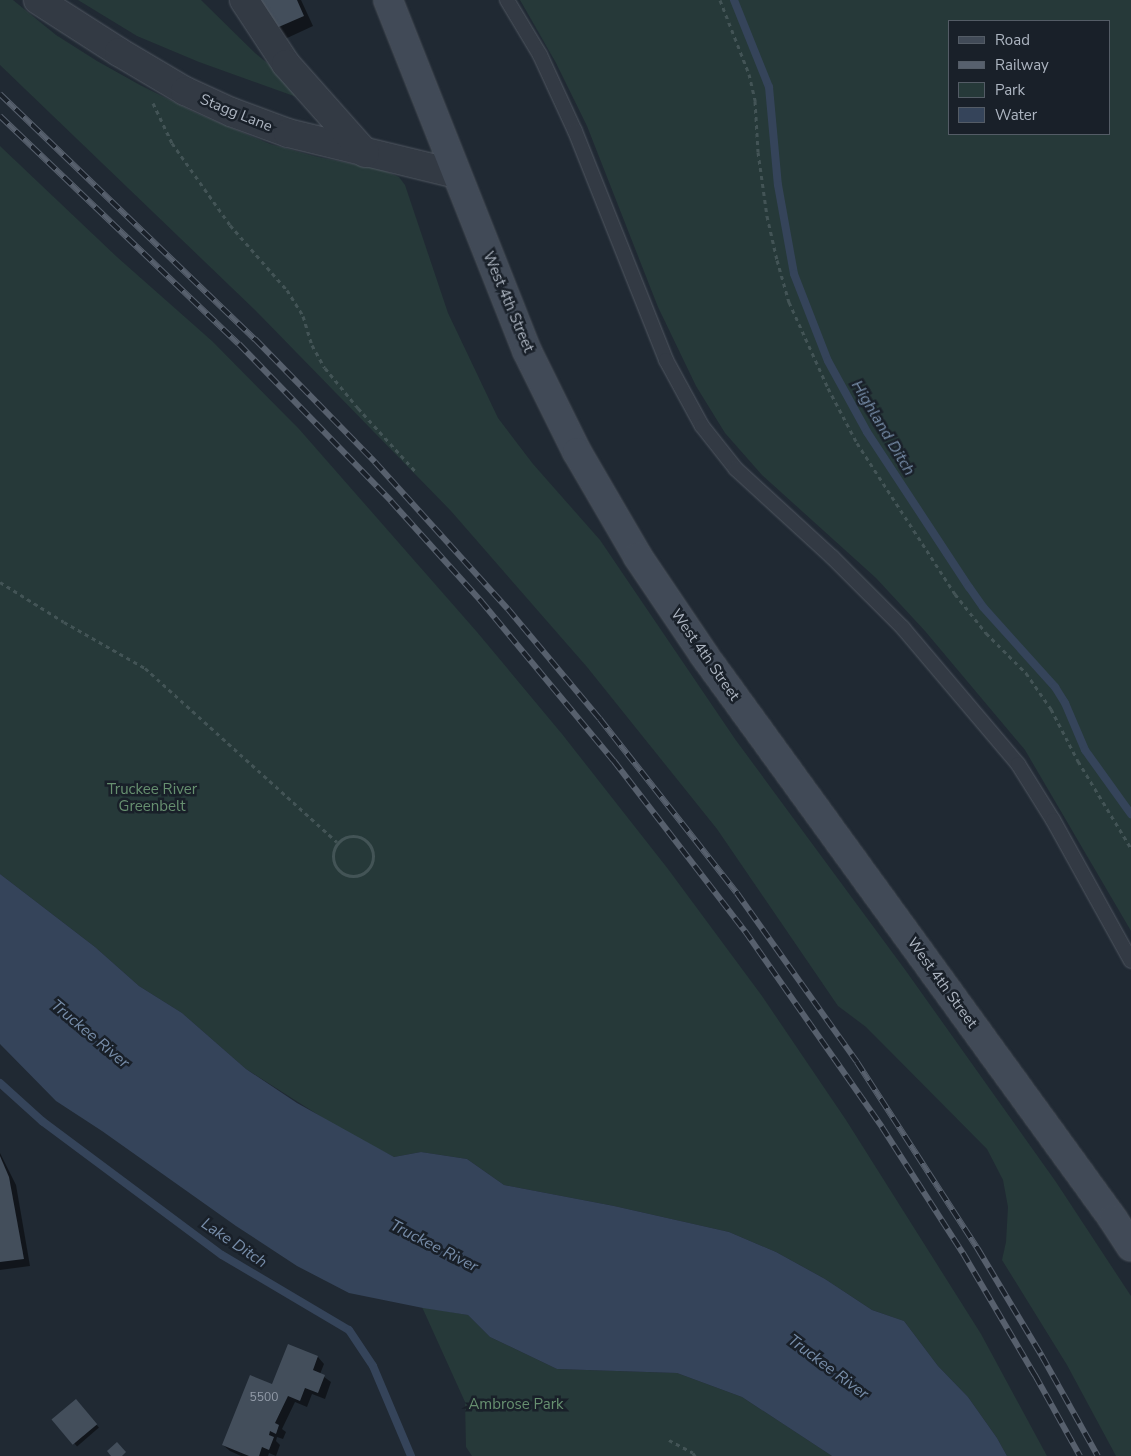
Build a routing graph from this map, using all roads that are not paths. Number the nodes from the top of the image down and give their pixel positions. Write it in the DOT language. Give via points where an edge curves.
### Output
graph roads {
  1 [pos="38,0"];
  2 [pos="244,0"];
  3 [pos="388,0"];
  4 [pos="507,0"];
  5 [pos="365,153"];
  6 [pos="456,174"];
  7 [pos="1131,962"];
  8 [pos="1131,1247"];
  1 -- 5 [label="street, Stagg Lane" via="185,92 288,133"];
  2 -- 5 [label="street" via="286,64"];
  3 -- 6 [label="main road, West 4th Street"];
  4 -- 7 [label="lane" via="540,55 575,131 666,360 702,426 736,469 903,628 1018,764 1053,820"];
  5 -- 6 [label="street, Stagg Lane"];
  6 -- 8 [label="main road, West 4th Street" via="527,351 577,452 638,557 704,655"];
}
